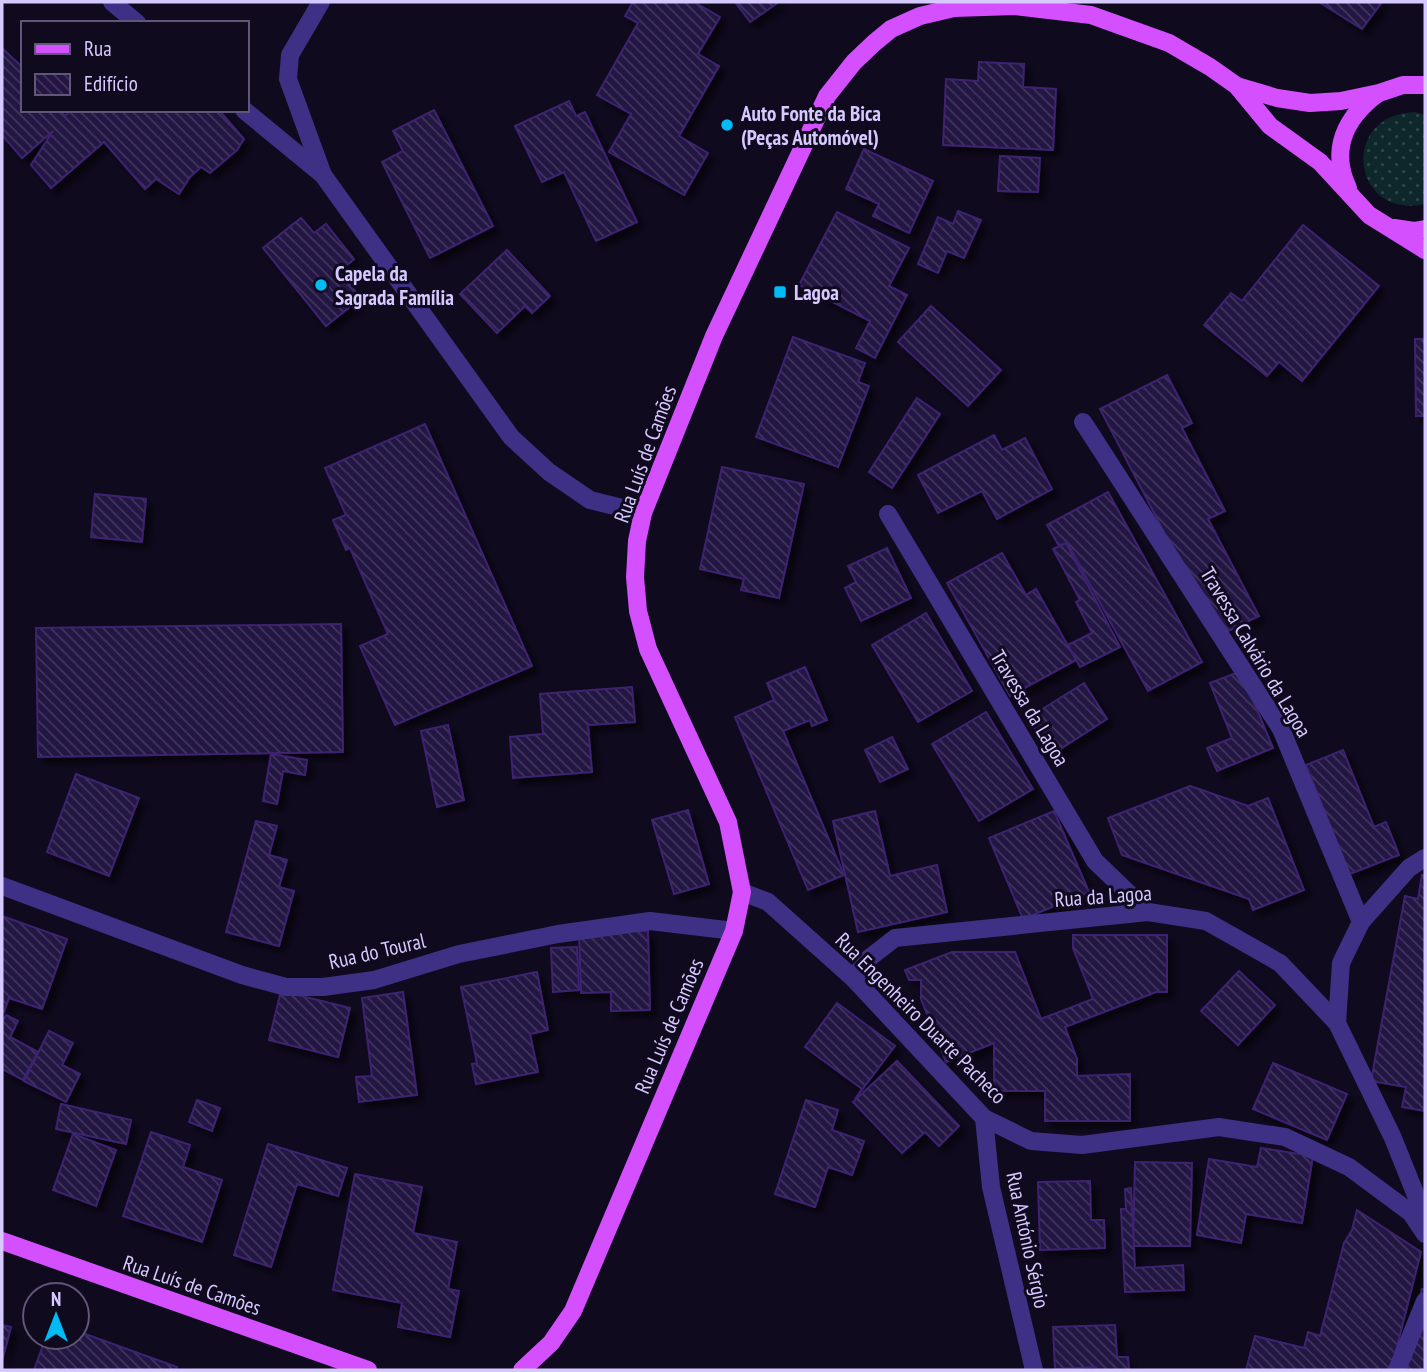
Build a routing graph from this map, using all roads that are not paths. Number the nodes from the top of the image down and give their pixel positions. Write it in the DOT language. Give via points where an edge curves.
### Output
graph roads {
  1 [pos="112,2"];
  2 [pos="321,2"];
  3 [pos="135,21"];
  4 [pos="1425,85"];
  5 [pos="1237,86"];
  6 [pos="1379,93"];
  7 [pos="246,112"];
  8 [pos="323,175"];
  9 [pos="1352,198"];
  10 [pos="1390,227"];
  11 [pos="1425,229"];
  12 [pos="1425,250"];
  13 [pos="1083,422"];
  14 [pos="643,513"];
  15 [pos="888,514"];
  16 [pos="1425,858"];
  17 [pos="2,886"];
  18 [pos="742,892"];
  19 [pos="1149,912"];
  20 [pos="1361,922"];
  21 [pos="734,931"];
  22 [pos="853,978"];
  23 [pos="1337,1023"];
  24 [pos="984,1118"];
  25 [pos="1425,1218"];
  26 [pos="1425,1234"];
  27 [pos="2,1241"];
  28 [pos="1425,1301"];
  29 [pos="368,1370"];
  30 [pos="522,1370"];
  31 [pos="1034,1370"];
  32 [pos="1397,1370"];
  1 -- 3 [label="street"];
  2 -- 8 [label="street" via="290,55 288,79"];
  4 -- 6 [label="main road, Rua Luís de Camões" via="1403,85"];
  5 -- 6 [label="main road, Rua Luís de Camões" via="1310,103"];
  5 -- 9 [label="main road, Rua Luís de Camões" via="1270,126 1320,162"];
  5 -- 14 [label="main road, Rua Luís de Camões" via="1169,43 1091,15 1014,6 954,8 891,29 854,62 827,96 714,336"];
  6 -- 9 [label="main road, Rua Luís de Camões" via="1353,117 1340,151 1342,176"];
  7 -- 8 [label="street"];
  8 -- 14 [label="street" via="511,437 549,472 590,500"];
  9 -- 10 [label="main road, Rua Luís de Camões"];
  10 -- 11 [label="main road"];
  10 -- 12 [label="main road, Rua Luís de Camões"];
  13 -- 20 [label="street, Travessa Calvário da Lagoa" via="1281,729"];
  14 -- 18 [label="main road, Rua Luís de Camões" via="635,577 638,611 648,649 728,822"];
  15 -- 19 [label="street, Travessa da Lagoa" via="1095,861"];
  16 -- 20 [label="street" via="1409,868"];
  17 -- 21 [label="street, Rua do Toural" via="286,987 374,980 459,954 650,921"];
  18 -- 21 [label="main road, Rua Luís de Camões"];
  18 -- 22 [label="street, Rua Engenheiro Duarte Pacheco" via="768,902"];
  19 -- 22 [label="street, Rua da Lagoa" via="895,938 868,958"];
  19 -- 23 [label="street, Rua da Lagoa" via="1206,921 1280,963"];
  20 -- 23 [label="street" via="1341,963"];
  21 -- 30 [label="main road, Rua Luís de Camões" via="573,1311 551,1343"];
  22 -- 24 [label="street, Rua Engenheiro Duarte Pacheco"];
  23 -- 25 [label="street" via="1393,1138"];
  24 -- 26 [label="street, Rua Engenheiro Duarte Pacheco" via="1031,1141 1082,1145 1219,1127 1284,1137 1349,1167 1411,1213"];
  24 -- 31 [label="street, Rua António Sérgio" via="991,1187"];
  27 -- 29 [label="main road, Rua Luís de Camões"];
  28 -- 32 [label="street"];
}
